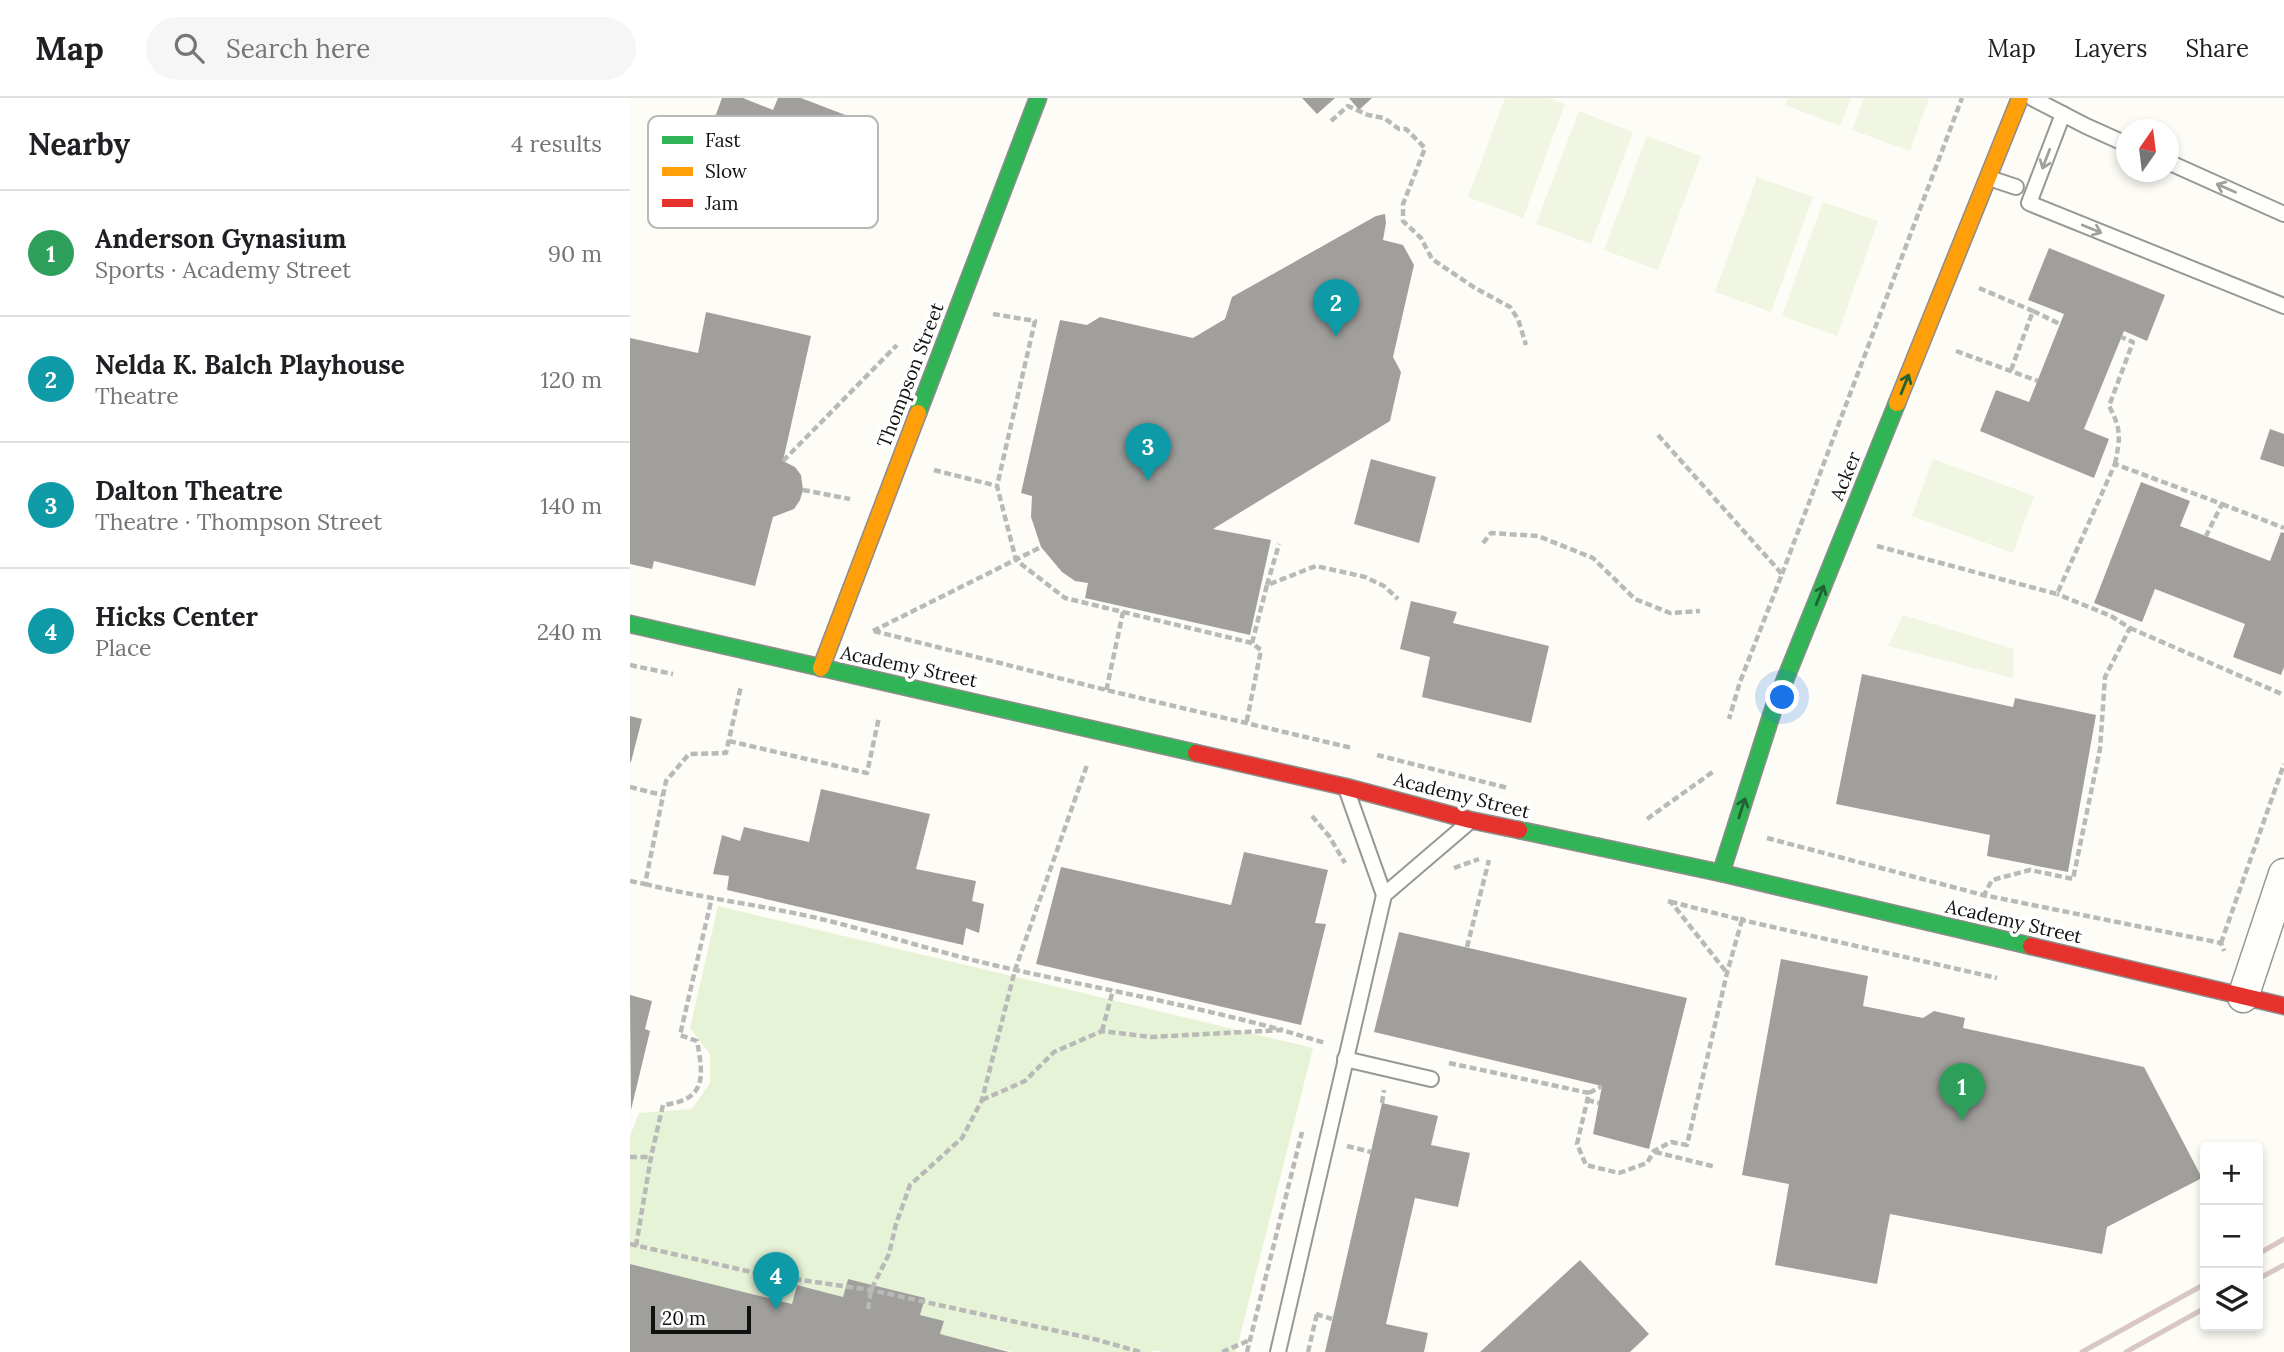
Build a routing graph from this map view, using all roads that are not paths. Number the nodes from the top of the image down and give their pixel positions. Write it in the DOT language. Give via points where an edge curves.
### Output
graph roads {
  1 [pos="1038,98"];
  2 [pos="2020,98"];
  3 [pos="2032,98"];
  4 [pos="2063,114"];
  5 [pos="2116,139"];
  6 [pos="2179,167"];
  7 [pos="1988,177"];
  8 [pos="2016,187"];
  9 [pos="2284,214"];
  10 [pos="2284,306"];
  11 [pos="630,624"];
  12 [pos="821,668"];
  13 [pos="1346,787"];
  14 [pos="1471,820"];
  15 [pos="1721,873"];
  16 [pos="2284,874"];
  17 [pos="1384,895"];
  18 [pos="2243,997"];
  19 [pos="2284,1006"];
  20 [pos="1347,1054"];
  21 [pos="1430,1079"];
  22 [pos="1278,1352"];
  1 -- 12 [label="street, Thompson Street"];
  2 -- 7 [label="street, Acker"];
  3 -- 4 [label="lane"];
  4 -- 5 [label="lane"];
  4 -- 10 [label="lane, one-way" via="2029,203"];
  9 -- 6 [label="lane, one-way"];
  7 -- 8 [label="lane"];
  15 -- 7 [label="street, Acker, one-way" via="1774,707"];
  11 -- 12 [label="street, Academy Street"];
  12 -- 13 [label="street, Academy Street"];
  13 -- 14 [label="street, Academy Street"];
  13 -- 17 [label="lane"];
  14 -- 15 [label="street, Academy Street"];
  14 -- 17 [label="lane"];
  15 -- 18 [label="street, Academy Street"];
  16 -- 18 [label="street"];
  17 -- 20 [label="lane"];
  18 -- 19 [label="street, Academy Street"];
  20 -- 21 [label="lane"];
  20 -- 22 [label="lane"];
}
